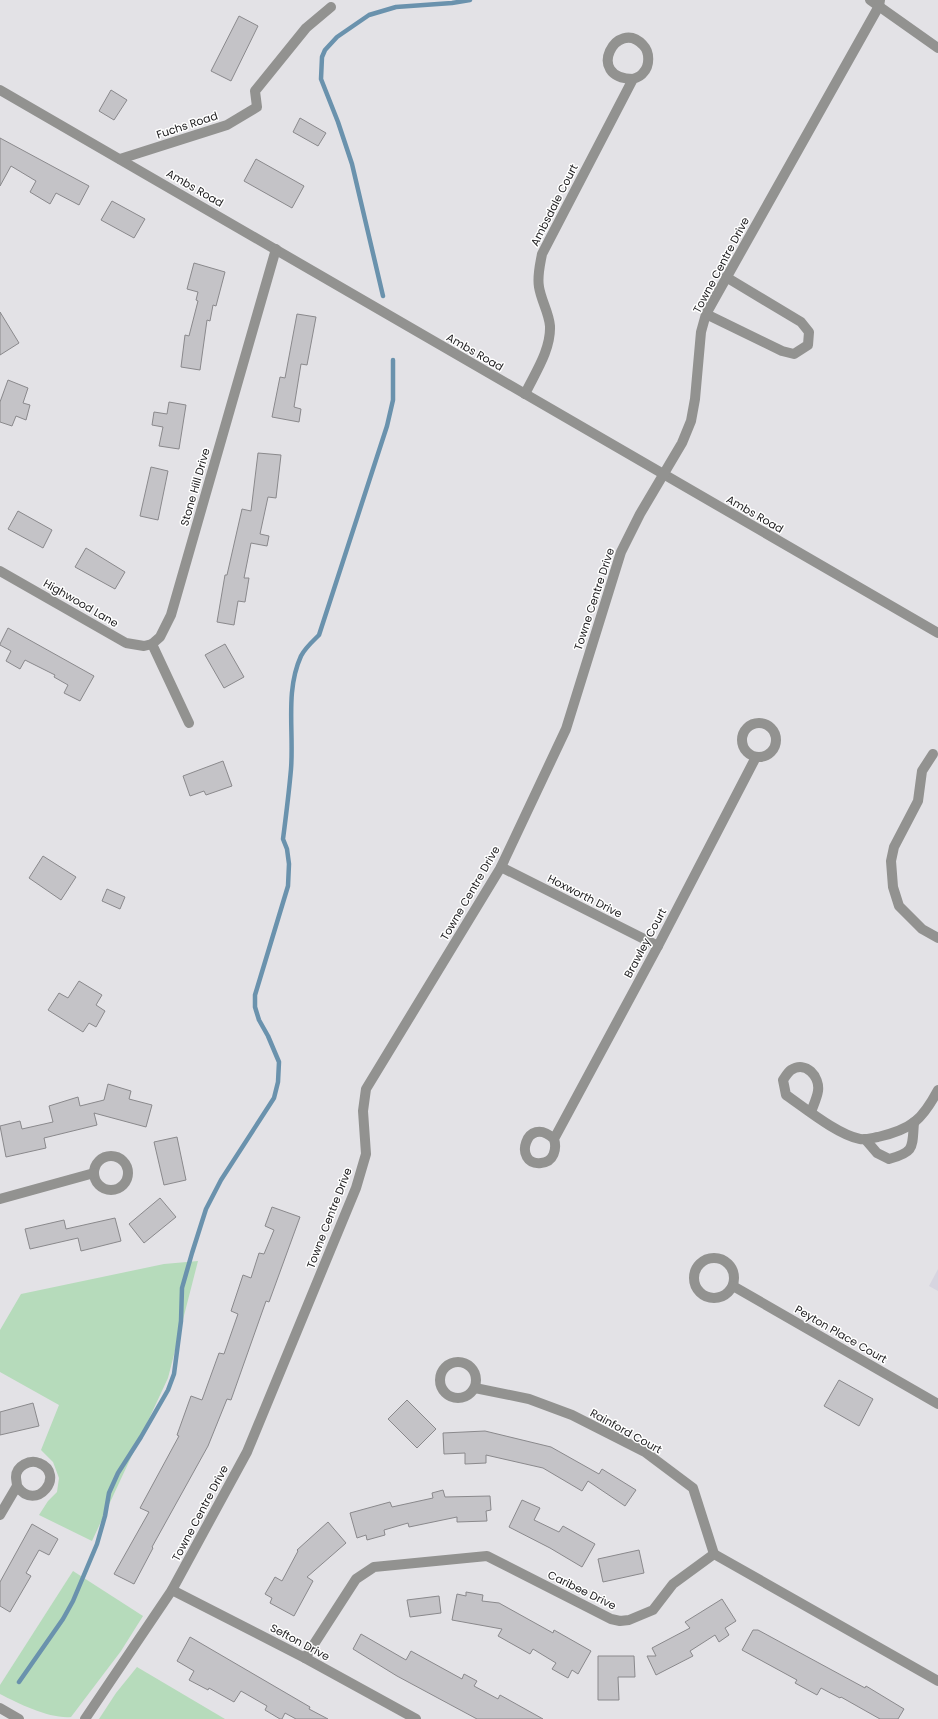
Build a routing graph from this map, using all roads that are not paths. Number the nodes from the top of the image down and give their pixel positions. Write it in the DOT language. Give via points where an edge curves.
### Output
graph roads {
  1 [pos="876,2"];
  2 [pos="331,7"];
  3 [pos="938,48"];
  4 [pos="633,79"];
  5 [pos="0,90"];
  6 [pos="120,159"];
  7 [pos="276,250"];
  8 [pos="726,277"];
  9 [pos="706,314"];
  10 [pos="525,394"];
  11 [pos="663,474"];
  12 [pos="0,571"];
  13 [pos="938,633"];
  14 [pos="152,644"];
  15 [pos="189,723"];
  16 [pos="933,754"];
  17 [pos="756,757"];
  18 [pos="501,867"];
  19 [pos="938,938"];
  20 [pos="658,946"];
  21 [pos="938,1090"];
  22 [pos="811,1112"];
  23 [pos="914,1122"];
  24 [pos="554,1139"];
  25 [pos="866,1139"];
  26 [pos="94,1173"];
  27 [pos="0,1199"];
  28 [pos="733,1286"];
  29 [pos="475,1388"];
  30 [pos="938,1404"];
  31 [pos="18,1486"];
  32 [pos="0,1515"];
  33 [pos="714,1554"];
  34 [pos="172,1590"];
  35 [pos="305,1658"];
  36 [pos="938,1681"];
  37 [pos="0,1708"];
  38 [pos="19,1719"];
  39 [pos="84,1719"];
  40 [pos="416,1719"];
  1 -- 3 [label="street"];
  1 -- 8 [label="street, Towne Centre Drive"];
  2 -- 6 [label="street, Fuchs Road" via="306,28 255,91 257,107 227,125"];
  4 -- 4 [label="street, Ambsdale Court" via="643,74 649,56 643,45 632,38 624,38 615,43 608,52 608,66 622,79"];
  4 -- 10 [label="street, Ambsdale Court" via="542,254 538,270 539,288 550,325 548,343"];
  5 -- 6 [label="street, Ambs Road"];
  6 -- 7 [label="street, Ambs Road"];
  7 -- 10 [label="street, Ambs Road"];
  7 -- 14 [label="street, Stone Hill Drive" via="171,615 160,637"];
  8 -- 9 [label="street, Towne Centre Drive"];
  8 -- 9 [label="street" via="801,322 808,332 808,346 794,354 782,351"];
  9 -- 11 [label="street, Towne Centre Drive" via="701,332 695,399 690,421 682,443"];
  10 -- 11 [label="street, Ambs Road"];
  11 -- 13 [label="street, Ambs Road"];
  11 -- 18 [label="street, Towne Centre Drive" via="621,552 566,729"];
  12 -- 14 [label="street, Highwood Lane" via="126,643 144,646"];
  14 -- 15 [label="street"];
  16 -- 19 [label="street" via="922,772 918,801 894,847 891,861 893,887 899,906 922,929"];
  17 -- 20 [label="street, Brawley Court"];
  18 -- 20 [label="street, Hoxworth Drive"];
  18 -- 34 [label="street, Towne Centre Drive" via="366,1089 363,1111 366,1154 356,1188 247,1452"];
  20 -- 24 [label="street, Brawley Court"];
  21 -- 23 [label="street" via="927,1111"];
  22 -- 25 [label="street" via="839,1131 860,1140"];
  23 -- 25 [label="street" via="887,1135"];
  23 -- 25 [label="street" via="913,1145 905,1155 889,1159 877,1153"];
  26 -- 27 [label="street"];
  28 -- 28 [label="street" via="734,1272 725,1260 705,1259 695,1269 694,1283 703,1295 709,1298 723,1296"];
  28 -- 30 [label="street, Peyton Place Court"];
  29 -- 33 [label="street, Rainford Court" via="529,1399 572,1414 644,1452 693,1488"];
  31 -- 32 [label="street"];
  33 -- 35 [label="street, Caribee Drive" via="673,1584 653,1610 620,1621 611,1619 487,1556 374,1567 356,1579"];
  33 -- 36 [label="street"];
  34 -- 35 [label="street, Sefton Drive"];
  34 -- 39 [label="street, Towne Centre Drive"];
  35 -- 40 [label="street, Sefton Drive"];
  37 -- 38 [label="street"];
}
